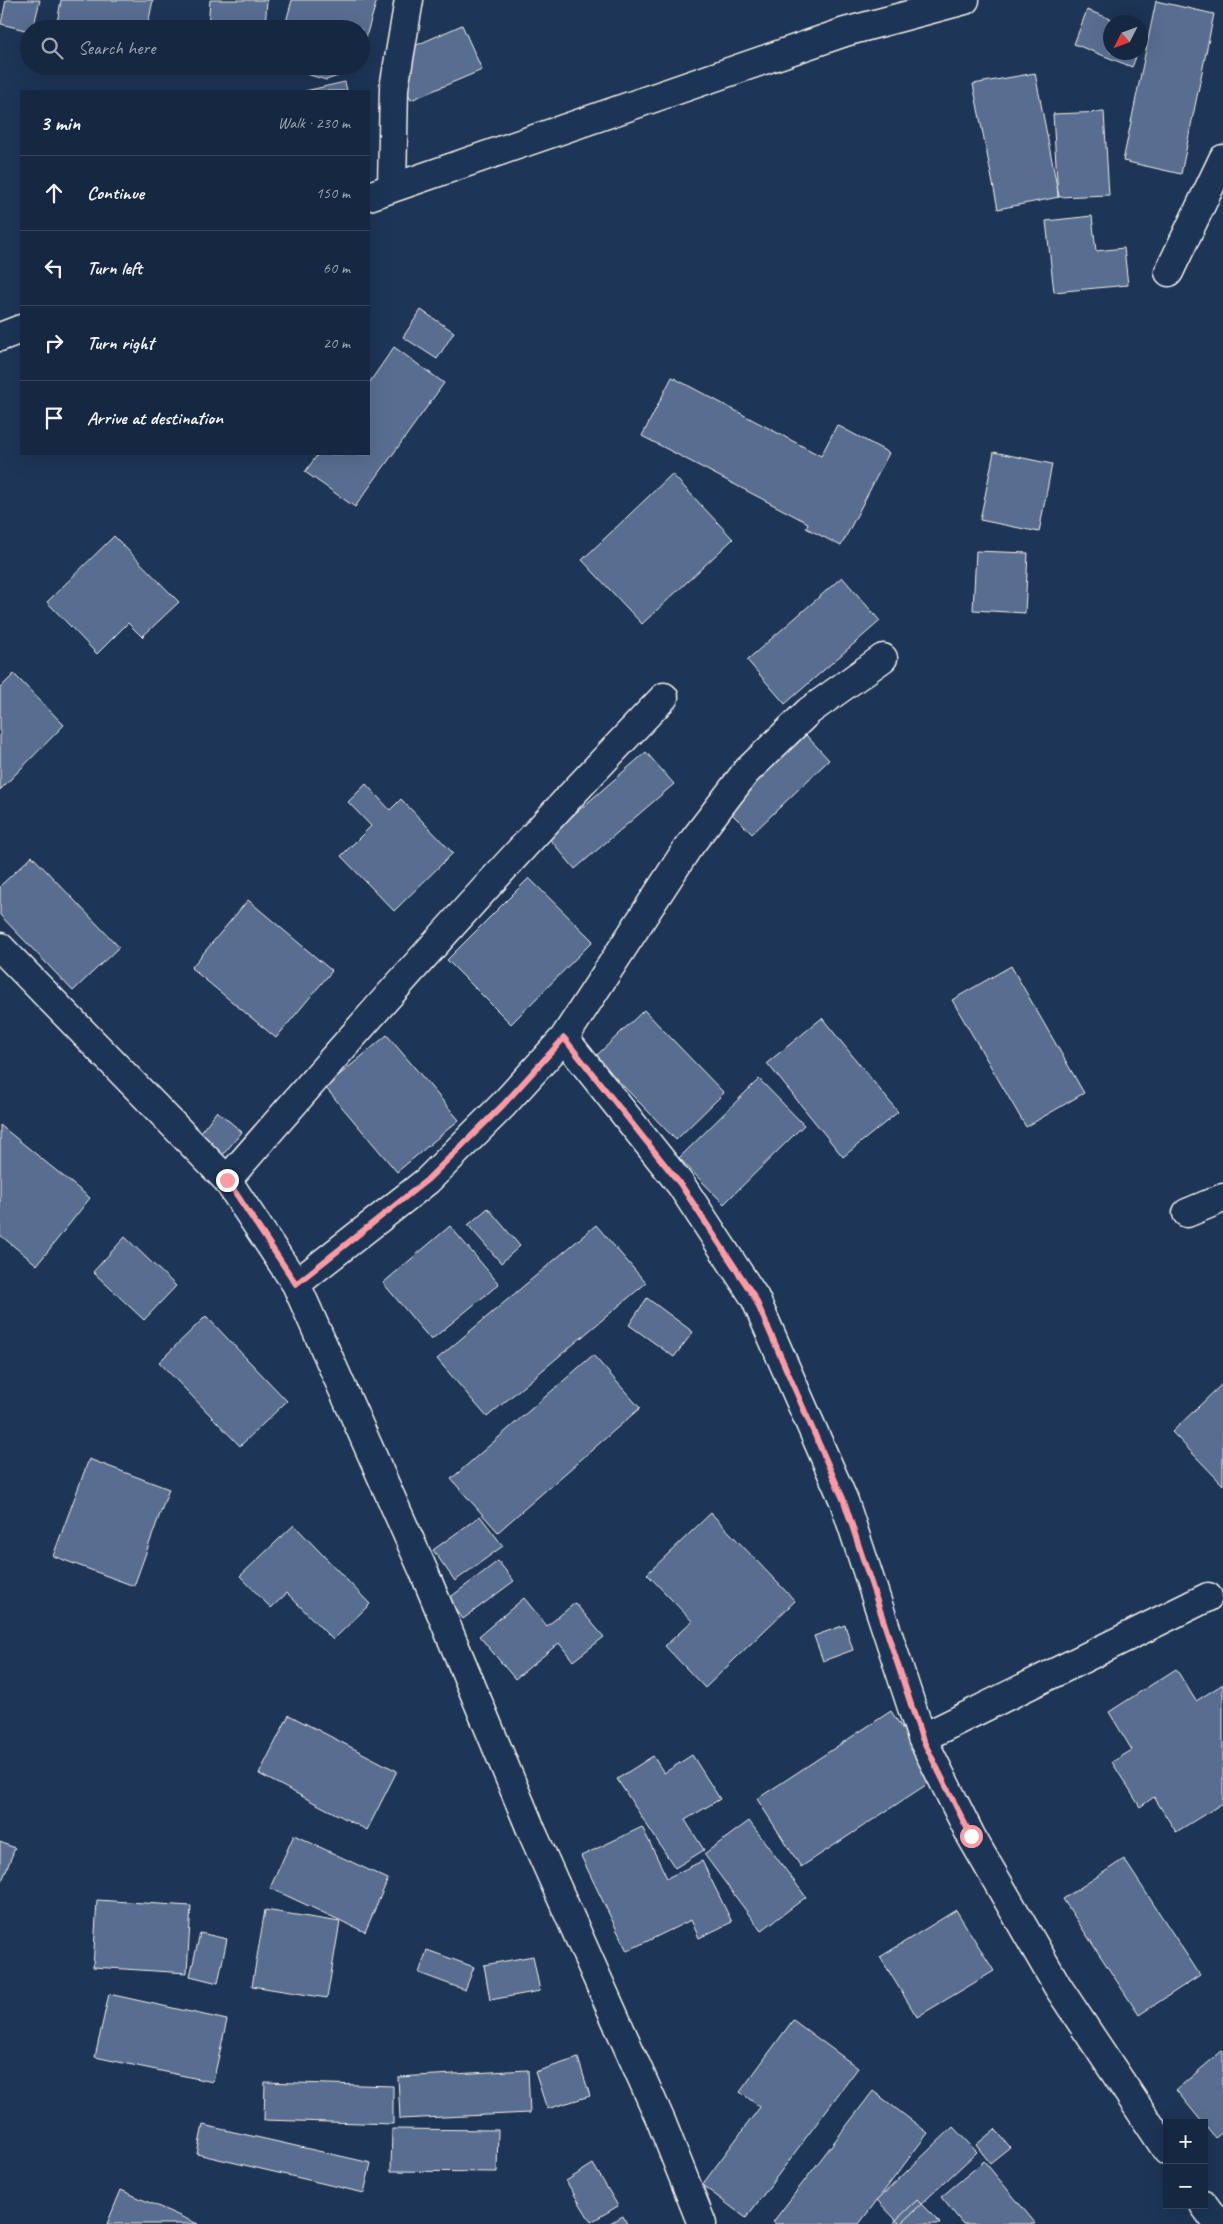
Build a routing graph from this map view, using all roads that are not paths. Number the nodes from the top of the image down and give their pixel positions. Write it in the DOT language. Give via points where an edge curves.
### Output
graph roads {
  1 [pos="409,0"];
  2 [pos="965,0"];
  3 [pos="1223,159"];
  4 [pos="380,191"];
  5 [pos="1169,272"];
  6 [pos="20,329"];
  7 [pos="0,337"];
  8 [pos="883,658"];
  9 [pos="664,697"];
  10 [pos="0,947"];
  11 [pos="564,1038"];
  12 [pos="227,1180"];
  13 [pos="1223,1198"];
  14 [pos="1188,1213"];
  15 [pos="296,1284"];
  16 [pos="1208,1597"];
  17 [pos="922,1738"];
  18 [pos="1163,2145"];
  19 [pos="1207,2209"];
  20 [pos="702,2224"];
  21 [pos="1218,2224"];
  1 -- 4 [label="street"];
  2 -- 4 [label="street" via="845,32"];
  3 -- 5 [label="street"];
  6 -- 7 [label="street"];
  8 -- 11 [label="street" via="809,711 746,772 687,849"];
  9 -- 12 [label="street" via="547,818"];
  10 -- 12 [label="street"];
  11 -- 15 [label="street" via="503,1105 427,1180"];
  11 -- 17 [label="street" via="681,1185 755,1298 844,1501"];
  12 -- 15 [label="street"];
  13 -- 14 [label="street"];
  15 -- 20 [label="street" via="424,1572 532,1832"];
  16 -- 17 [label="street"];
  17 -- 18 [label="street" via="971,1836 1058,1988"];
  19 -- 21 [label="street"];
}
